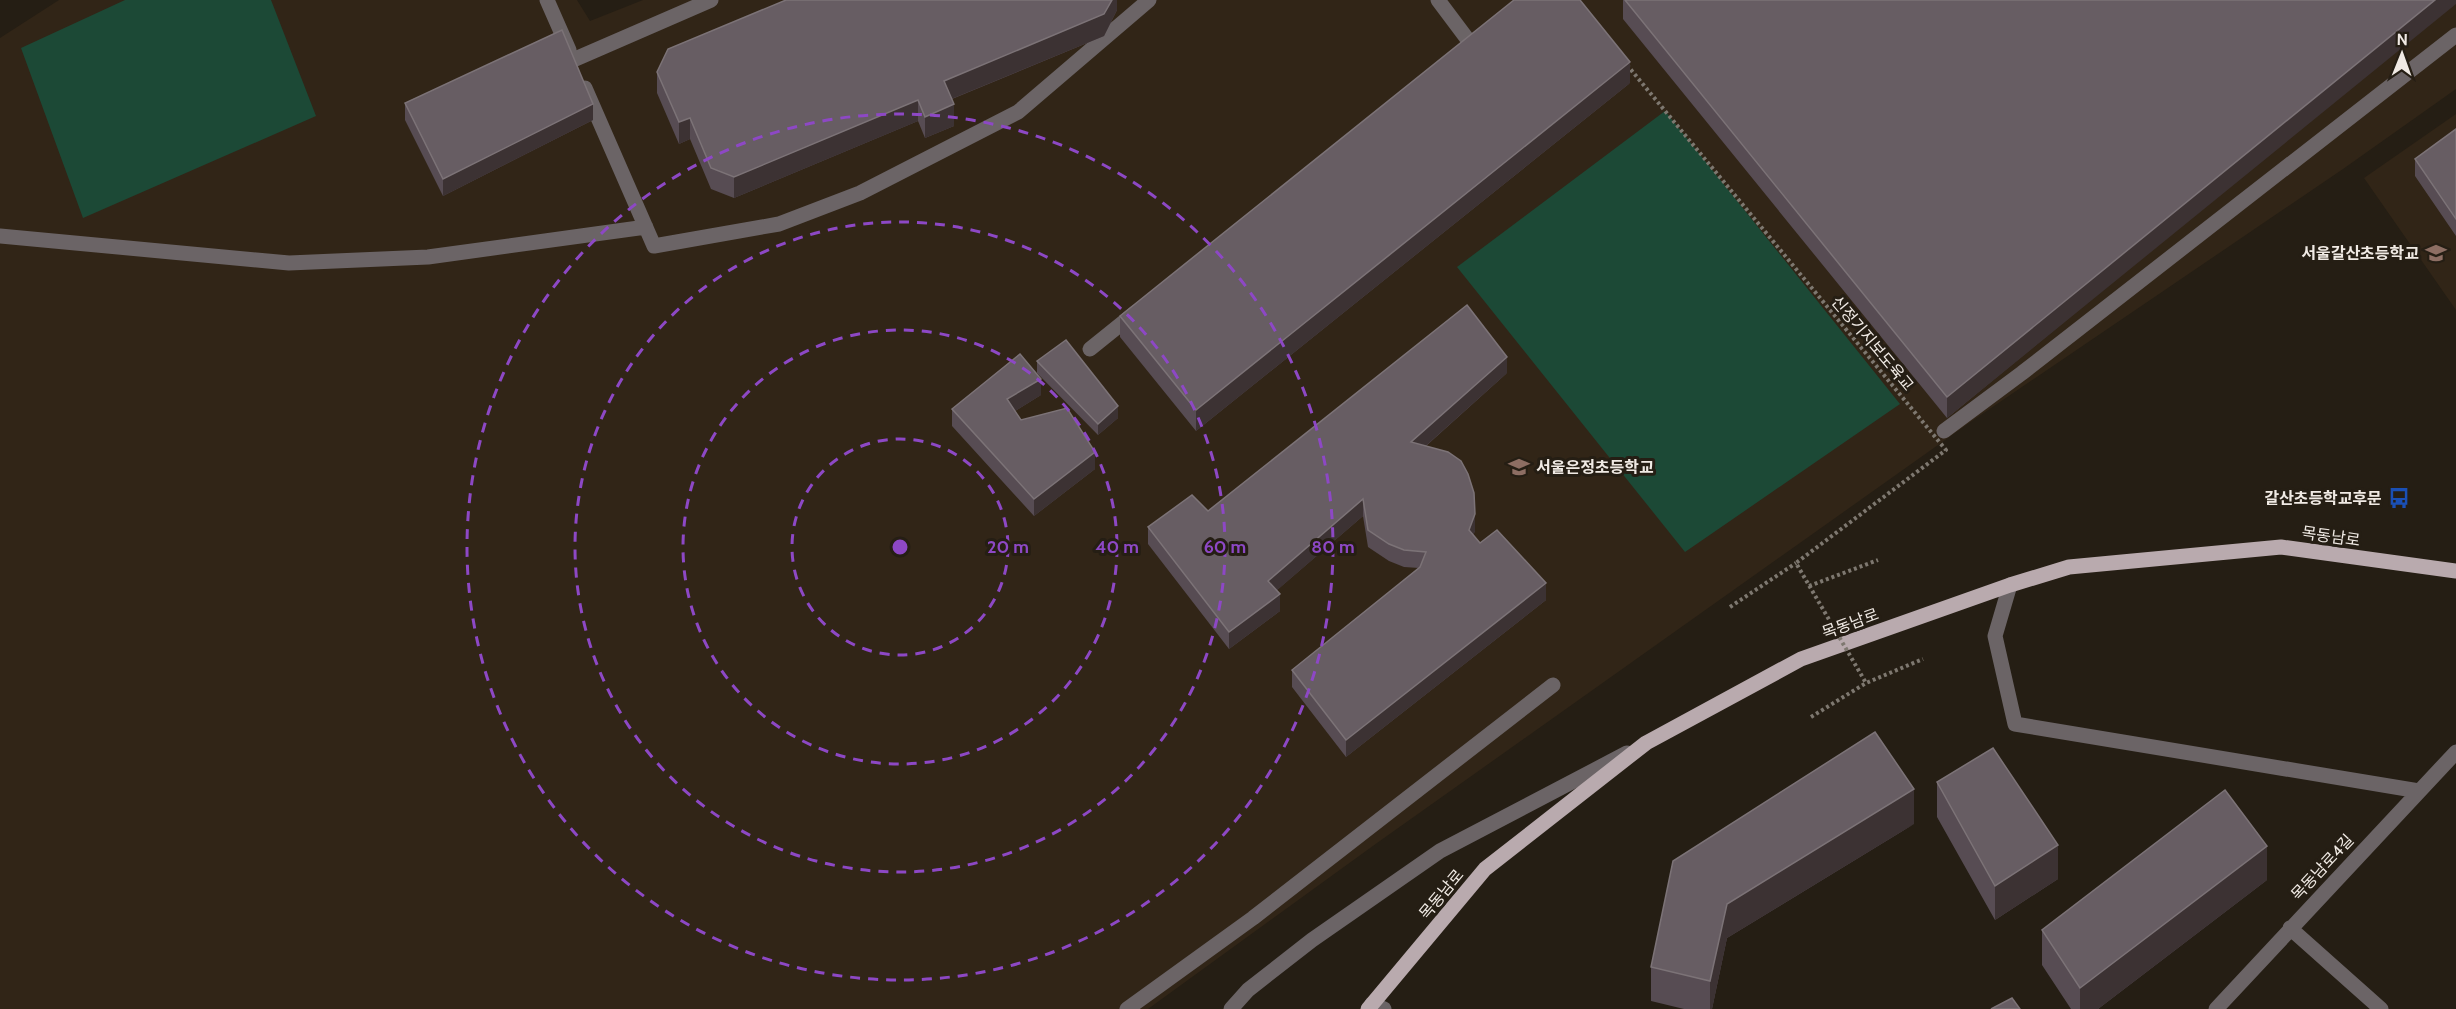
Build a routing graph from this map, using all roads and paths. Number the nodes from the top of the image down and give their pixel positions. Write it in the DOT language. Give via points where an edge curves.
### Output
graph roads {
  1 [pos="548,0"];
  2 [pos="711,0"];
  3 [pos="1149,0"];
  4 [pos="1438,0"];
  5 [pos="2456,35"];
  6 [pos="1467,40"];
  7 [pos="573,60"];
  8 [pos="1626,64"];
  9 [pos="646,227"];
  10 [pos="0,236"];
  11 [pos="1146,304"];
  12 [pos="1090,349"];
  13 [pos="1944,431"];
  14 [pos="1878,560"];
  15 [pos="1796,563"];
  16 [pos="2456,571"];
  17 [pos="2010,585"];
  18 [pos="1809,586"];
  19 [pos="1730,607"];
  20 [pos="1923,658"];
  21 [pos="1866,683"];
  22 [pos="1553,685"];
  23 [pos="1811,717"];
  24 [pos="1646,743"];
  25 [pos="2456,752"];
  26 [pos="2419,791"];
  27 [pos="2290,928"];
  28 [pos="1375,1007"];
  29 [pos="1127,1009"];
  30 [pos="1231,1009"];
  31 [pos="2216,1009"];
  32 [pos="2381,1009"];
  1 -- 7 [label="street"];
  2 -- 7 [label="street"];
  3 -- 9 [label="street" via="1018,112 860,193 779,224 654,246"];
  4 -- 6 [label="street"];
  5 -- 13 [label="street"];
  7 -- 9 [label="street"];
  8 -- 15 [label="path, 신정기지보도육교, bridge" via="1946,450"];
  9 -- 10 [label="street" via="428,257 289,263"];
  11 -- 12 [label="street"];
  14 -- 18 [label="path"];
  15 -- 18 [label="path, bridge"];
  15 -- 19 [label="path"];
  16 -- 17 [label="main road, 목동남로" via="2281,548 2069,567"];
  17 -- 24 [label="main road, 목동남로" via="1801,659"];
  17 -- 26 [label="street" via="1995,636 2015,724"];
  18 -- 21 [label="path, bridge"];
  20 -- 21 [label="path"];
  21 -- 23 [label="path"];
  22 -- 29 [label="street" via="1253,918"];
  24 -- 28 [label="main road, 목동남로" via="1485,869"];
  24 -- 30 [label="street" via="1440,851 1311,940 1248,990"];
  25 -- 26 [label="street, 목동남로4길"];
  26 -- 27 [label="street, 목동남로4길"];
  27 -- 31 [label="street, 목동남로4길"];
  27 -- 32 [label="street"];
}
